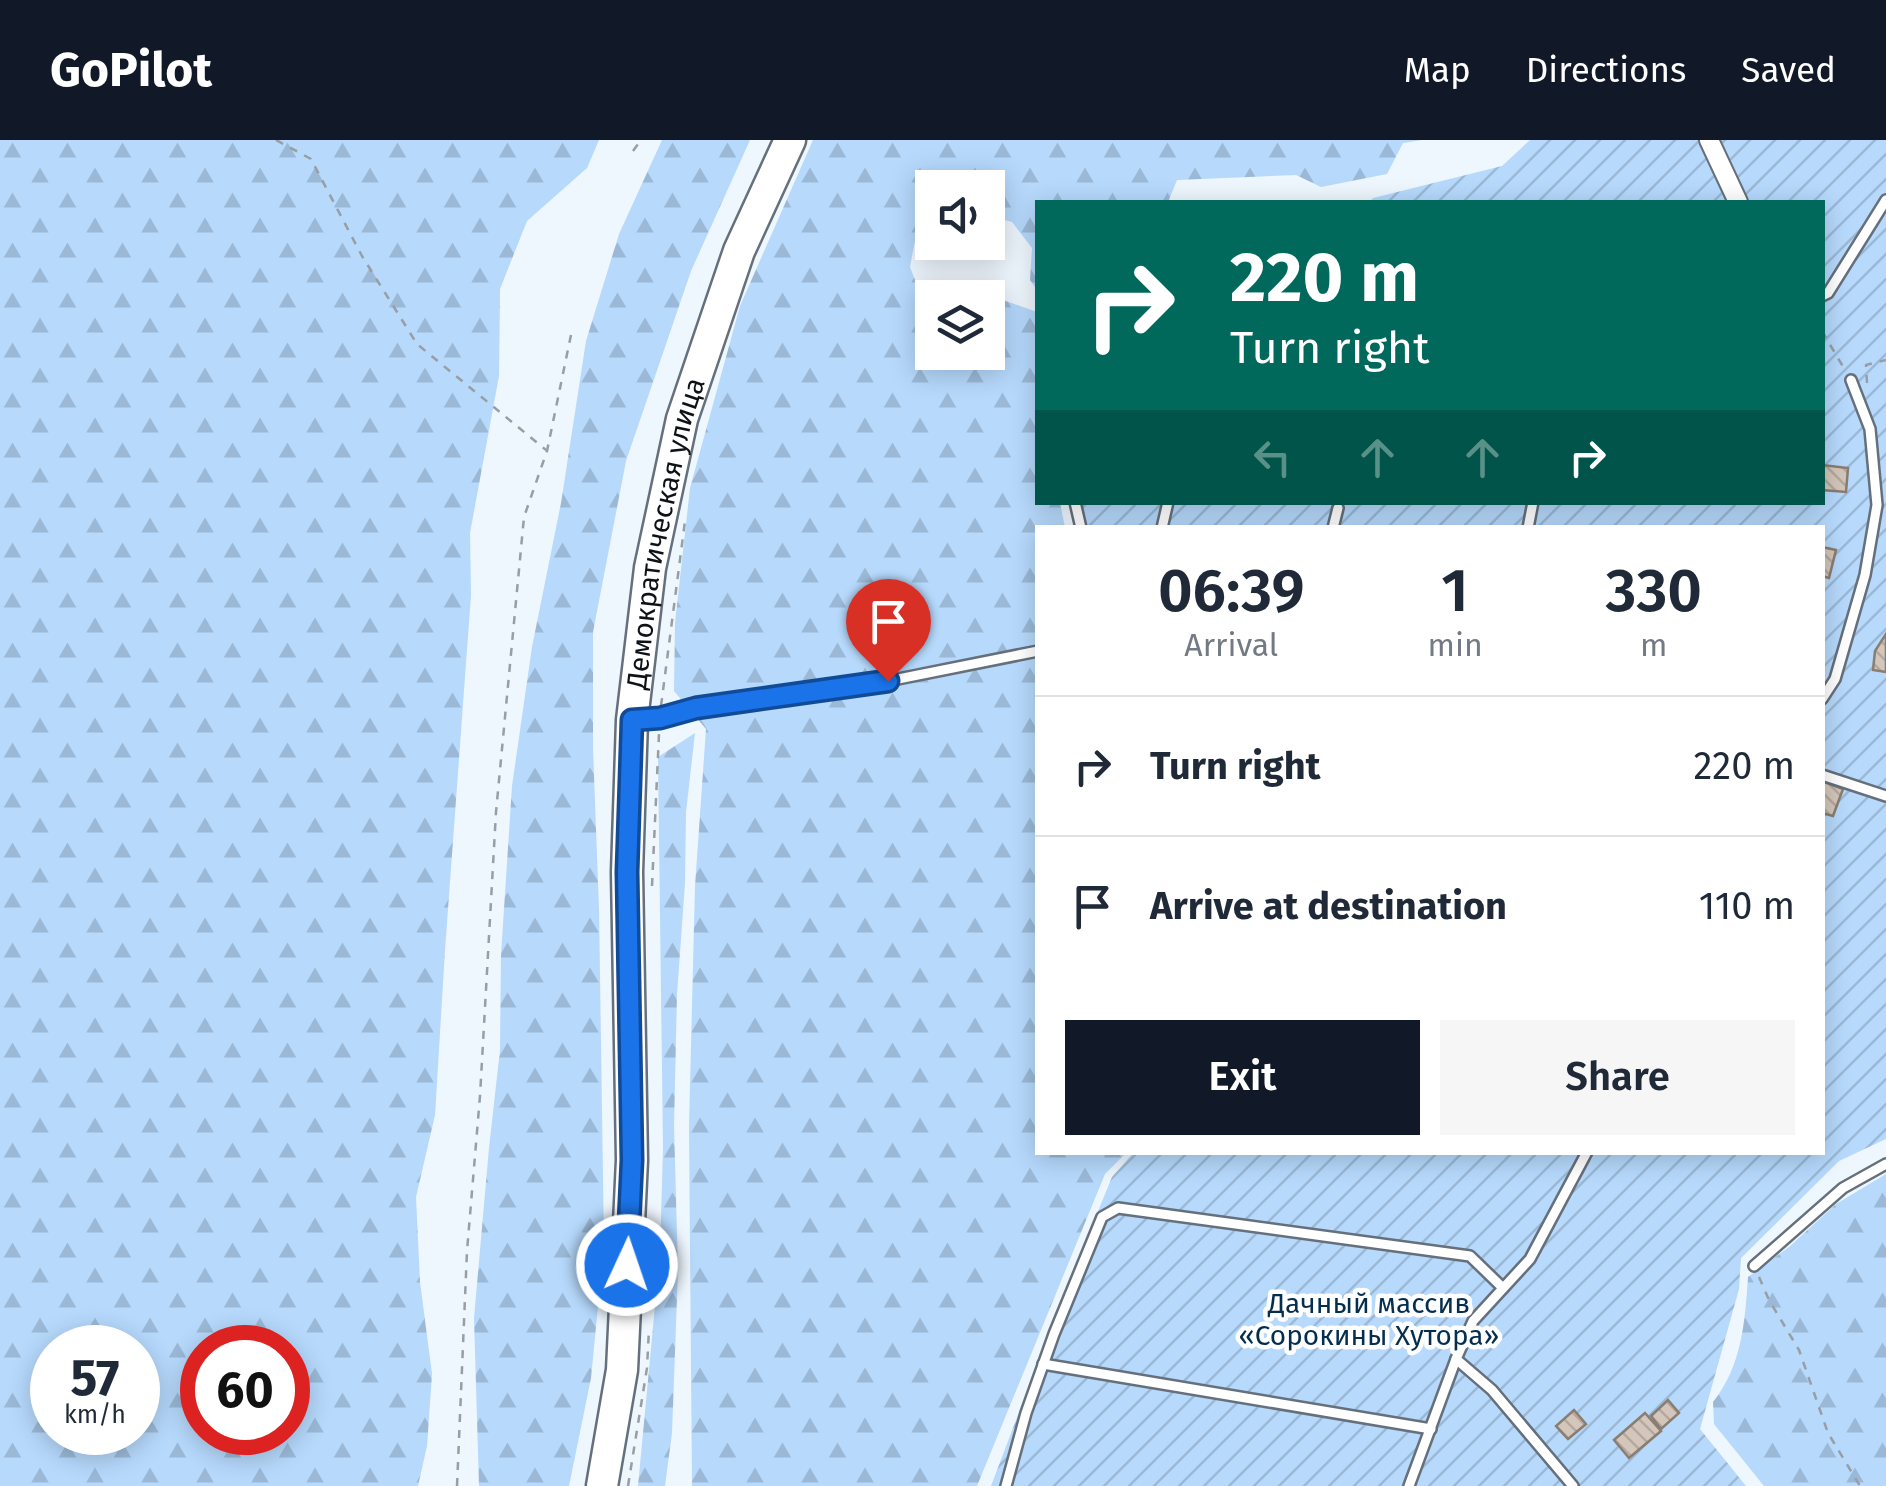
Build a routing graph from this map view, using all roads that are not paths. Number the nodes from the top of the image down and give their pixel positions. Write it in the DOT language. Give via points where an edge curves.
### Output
graph roads {
  1 [pos="790,140"];
  2 [pos="1709,140"];
  3 [pos="1737,200"];
  4 [pos="1886,200"];
  5 [pos="1825,294"];
  6 [pos="1850,380"];
  7 [pos="1338,508"];
  8 [pos="1334,525"];
  9 [pos="1035,653"];
  10 [pos="1825,694"];
  11 [pos="646,719"];
  12 [pos="1825,775"];
  13 [pos="1886,796"];
  14 [pos="1585,1155"];
  15 [pos="1886,1164"];
  16 [pos="1754,1266"];
  17 [pos="1503,1288"];
  18 [pos="1456,1358"];
  19 [pos="1043,1364"];
  20 [pos="1431,1428"];
  21 [pos="602,1486"];
  22 [pos="1006,1486"];
  23 [pos="1410,1486"];
  24 [pos="1572,1486"];
  1 -- 11 [label="main road, Демократическая улица" via="739,251 682,419 650,568"];
  2 -- 3 [label="street"];
  4 -- 5 [label="lane"];
  6 -- 10 [label="lane" via="1870,429 1876,505 1866,576"];
  7 -- 8 [label="lane"];
  9 -- 11 [label="lane"];
  11 -- 21 [label="main road, Демократическая улица" via="627,872 632,1160 622,1370"];
  12 -- 13 [label="lane"];
  14 -- 17 [label="lane" via="1530,1258"];
  15 -- 16 [label="lane" via="1843,1188"];
  17 -- 18 [label="lane" via="1473,1321"];
  17 -- 19 [label="lane" via="1470,1256 1118,1208 1102,1217"];
  18 -- 20 [label="lane"];
  18 -- 24 [label="lane" via="1492,1390"];
  19 -- 20 [label="lane"];
  19 -- 22 [label="lane"];
  20 -- 23 [label="lane"];
}
